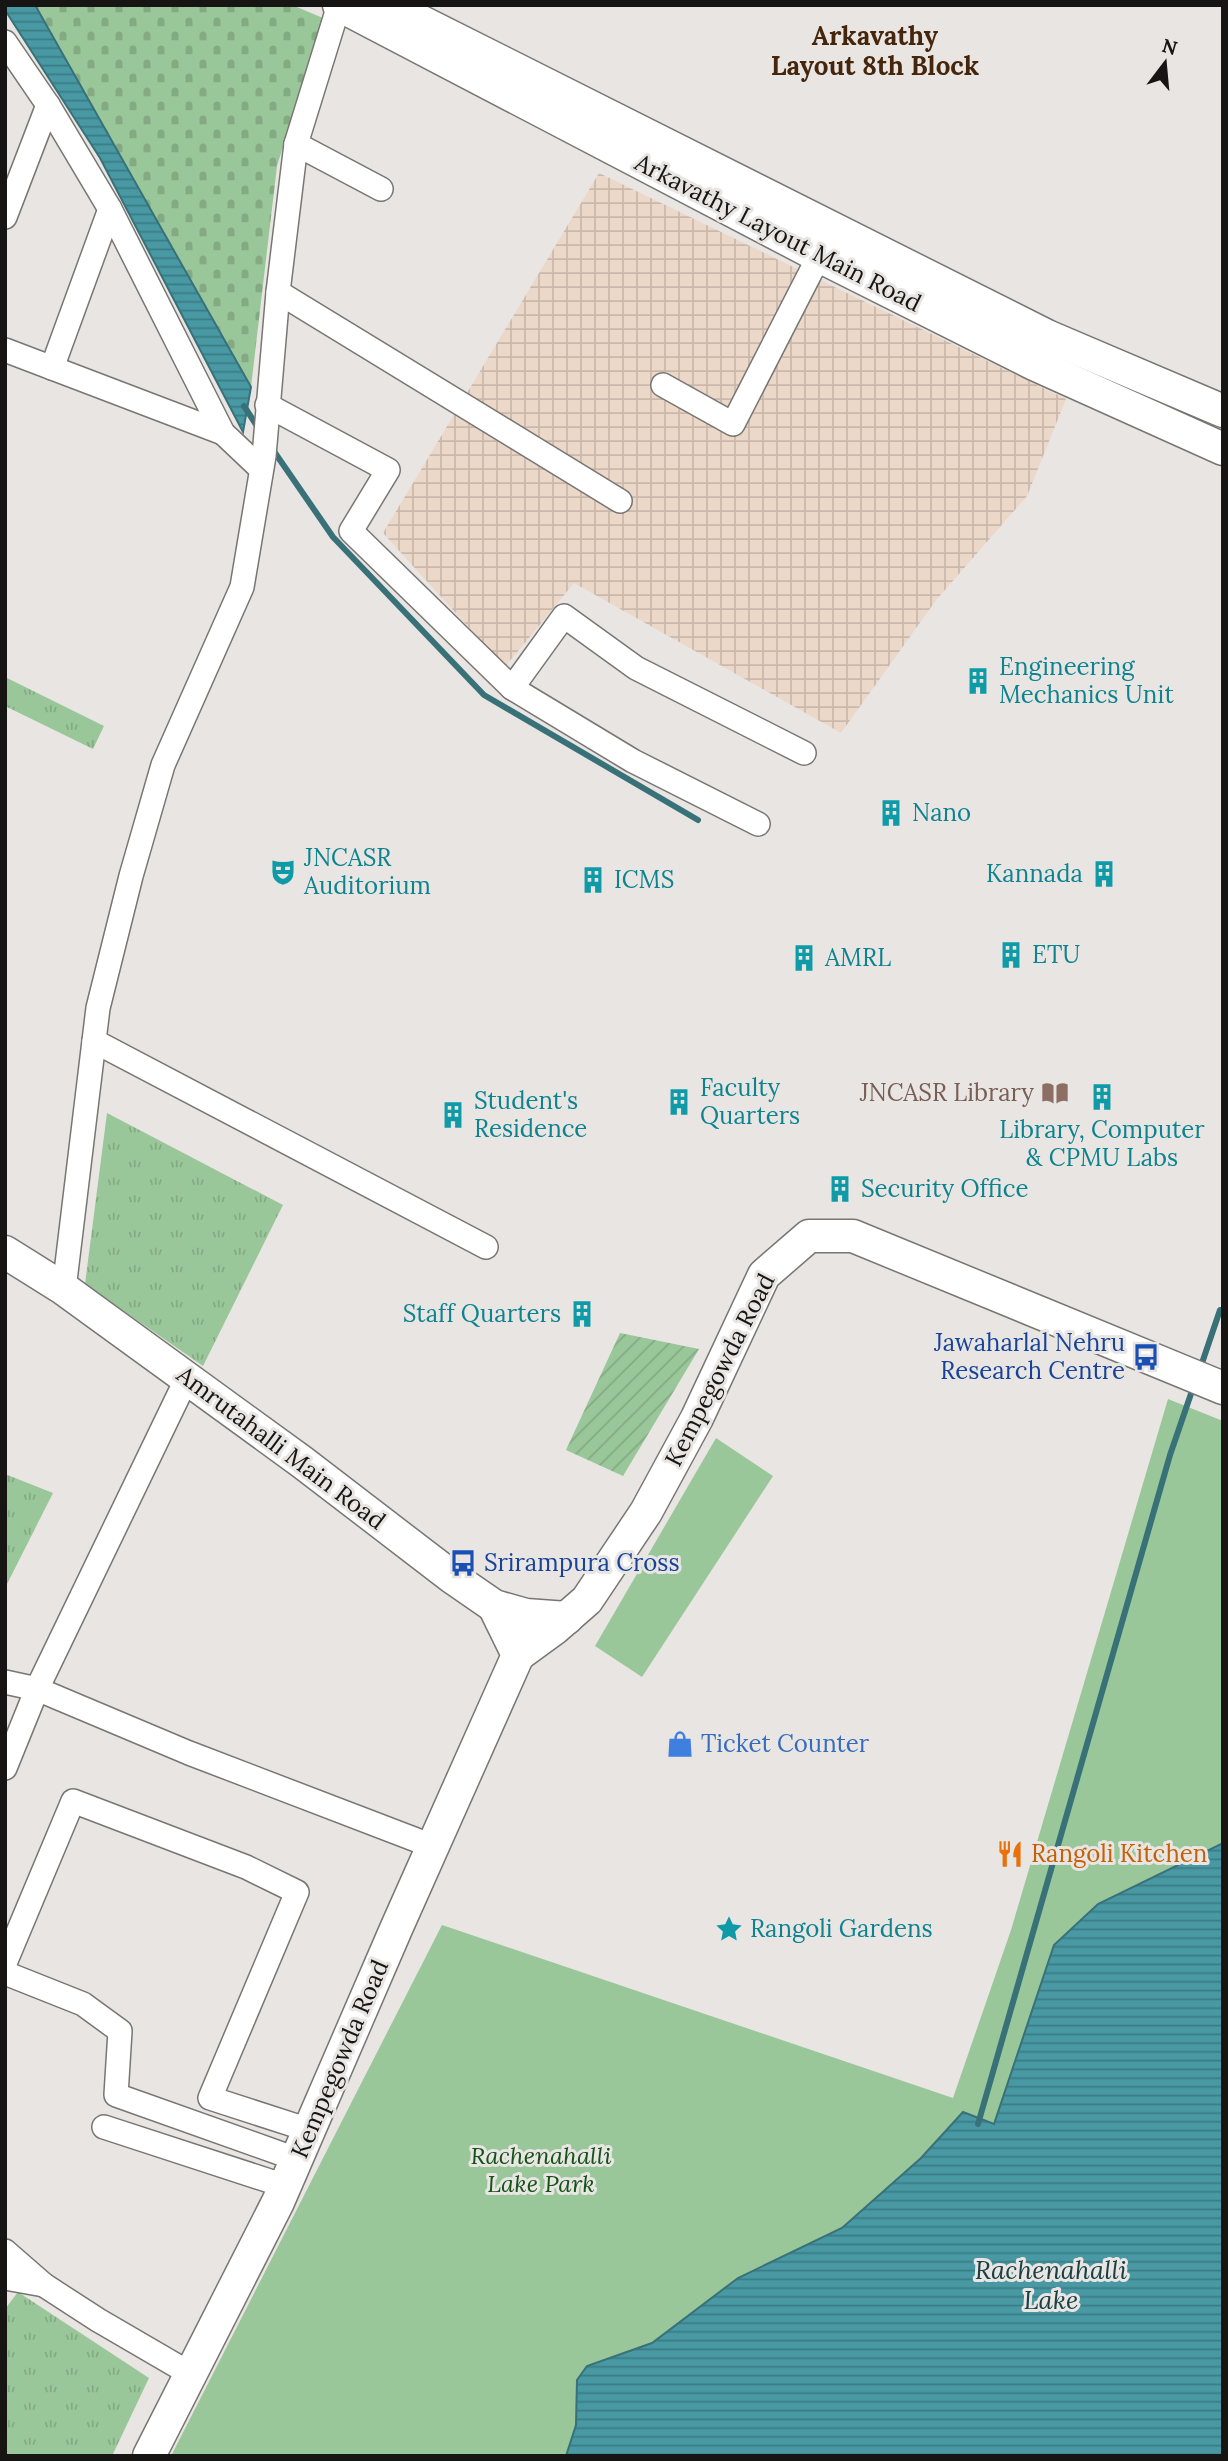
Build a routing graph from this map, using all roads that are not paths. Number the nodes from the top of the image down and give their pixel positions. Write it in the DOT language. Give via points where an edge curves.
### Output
graph roads {
  1 [pos="339,5"];
  2 [pos="388,5"];
  3 [pos="5,42"];
  4 [pos="48,105"];
  5 [pos="296,144"];
  6 [pos="381,189"];
  7 [pos="110,209"];
  8 [pos="5,217"];
  9 [pos="819,256"];
  10 [pos="278,292"];
  11 [pos="5,350"];
  12 [pos="52,368"];
  13 [pos="663,386"];
  14 [pos="267,408"];
  15 [pos="1223,411"];
  16 [pos="223,433"];
  17 [pos="1223,449"];
  18 [pos="262,463"];
  19 [pos="620,501"];
  20 [pos="512,688"];
  21 [pos="804,753"];
  22 [pos="758,824"];
  23 [pos="94,1041"];
  24 [pos="486,1247"];
  25 [pos="5,1252"];
  26 [pos="64,1289"];
  27 [pos="187,1378"];
  28 [pos="1205,1381"];
  29 [pos="494,1606"];
  30 [pos="567,1618"];
  31 [pos="517,1655"];
  32 [pos="5,1682"];
  33 [pos="37,1689"];
  34 [pos="5,1768"];
  35 [pos="432,1846"];
  36 [pos="5,1963"];
  37 [pos="5,1973"];
  38 [pos="210,2098"];
  39 [pos="200,2125"];
  40 [pos="104,2127"];
  41 [pos="309,2130"];
  42 [pos="291,2172"];
  43 [pos="5,2251"];
  44 [pos="5,2278"];
  45 [pos="44,2285"];
  46 [pos="189,2373"];
  47 [pos="149,2456"];
  1 -- 5 [label="street"];
  1 -- 9 [label="street, Arkavathy Layout Main Road"];
  2 -- 15 [label="street, Arkavathy Layout Main Road" via="1047,336"];
  3 -- 4 [label="street"];
  4 -- 7 [label="street"];
  4 -- 8 [label="street"];
  5 -- 6 [label="street"];
  5 -- 10 [label="street"];
  7 -- 12 [label="street"];
  7 -- 16 [label="street"];
  9 -- 13 [label="street" via="733,424"];
  9 -- 17 [label="street, Arkavathy Layout Main Road" via="1034,364"];
  10 -- 14 [label="street"];
  10 -- 19 [label="street"];
  11 -- 12 [label="street"];
  12 -- 16 [label="street"];
  14 -- 18 [label="street"];
  14 -- 20 [label="street" via="388,470 351,531"];
  16 -- 18 [label="street"];
  18 -- 23 [label="street" via="242,587 163,765 131,876"];
  20 -- 21 [label="street" via="564,616 636,668"];
  20 -- 22 [label="street" via="633,761"];
  23 -- 24 [label="street"];
  23 -- 26 [label="street"];
  25 -- 26 [label="street, Amrutahalli Main Road"];
  26 -- 27 [label="street, Amrutahalli Main Road"];
  27 -- 29 [label="street, Amrutahalli Main Road"];
  27 -- 33 [label="street"];
  28 -- 30 [label="street, Kempegowda Road" via="853,1236 809,1236 765,1275 646,1512 587,1600"];
  29 -- 30 [label="street, Amrutahalli Main Road" via="526,1615"];
  29 -- 31 [label="street"];
  30 -- 31 [label="street, Kempegowda Road"];
  31 -- 35 [label="street, Kempegowda Road"];
  32 -- 33 [label="street"];
  33 -- 34 [label="street"];
  33 -- 35 [label="street"];
  35 -- 41 [label="street, Kempegowda Road"];
  36 -- 38 [label="street" via="73,1801 246,1867 297,1892"];
  37 -- 39 [label="street" via="83,2004 120,2031 116,2095"];
  38 -- 39 [label="street"];
  38 -- 41 [label="street"];
  39 -- 42 [label="street"];
  40 -- 42 [label="street"];
  41 -- 42 [label="street, Kempegowda Road"];
  42 -- 46 [label="street, Kempegowda Road"];
  43 -- 45 [label="street"];
  44 -- 45 [label="street"];
  45 -- 46 [label="street"];
  46 -- 47 [label="street, Kempegowda Road"];
}
